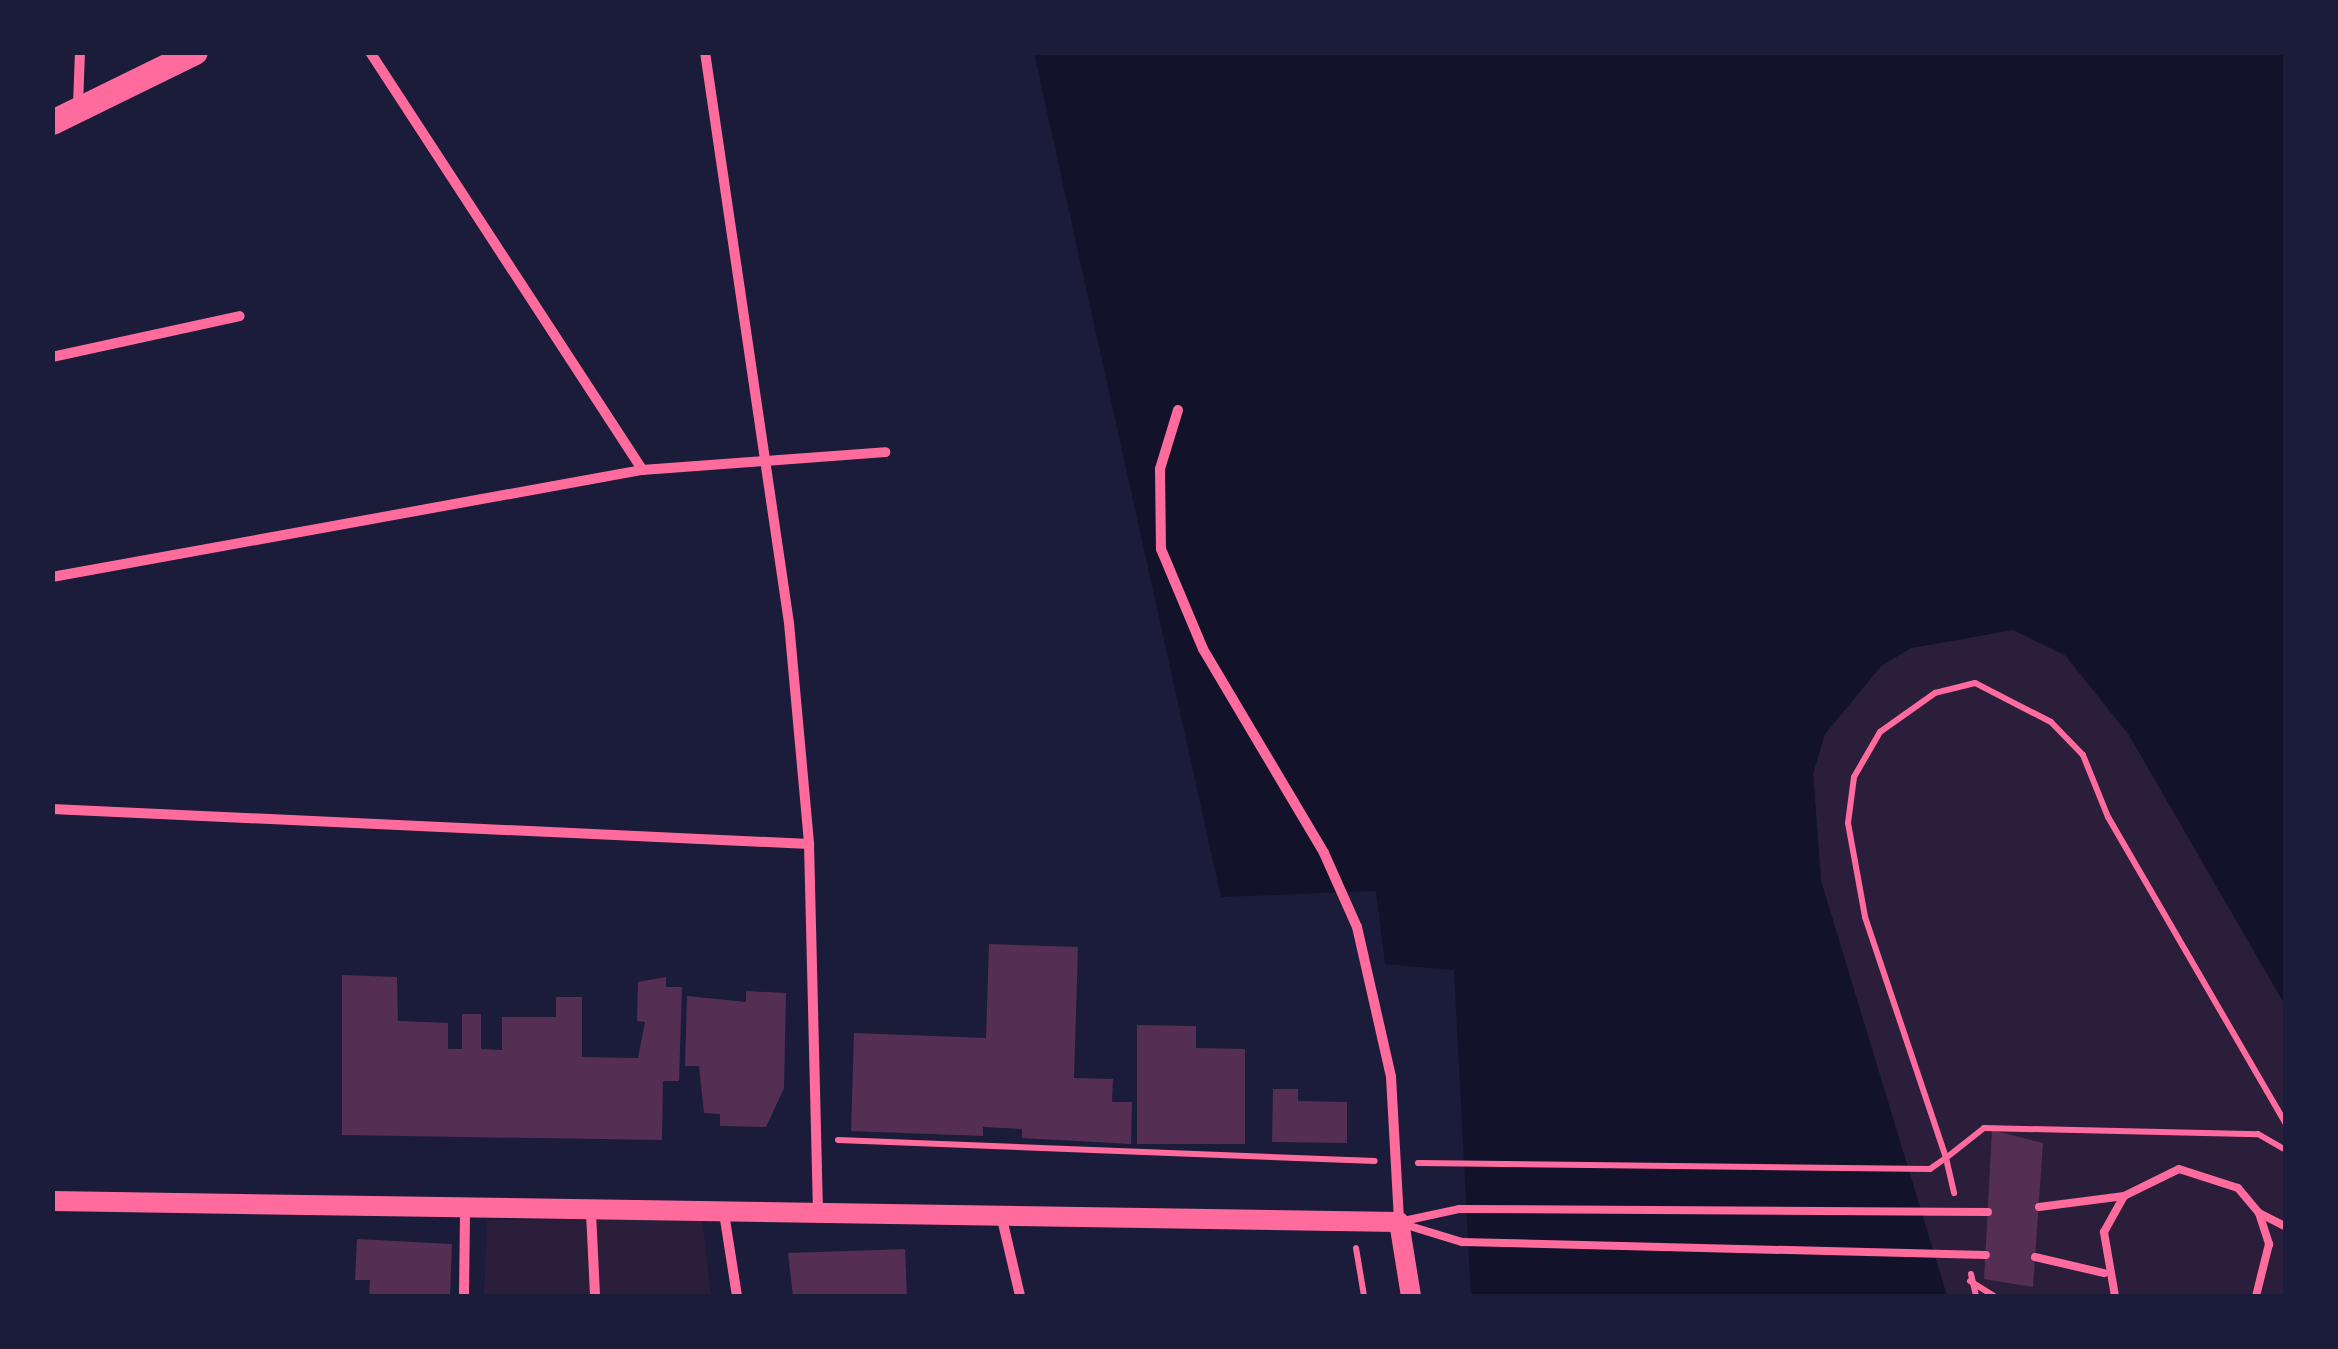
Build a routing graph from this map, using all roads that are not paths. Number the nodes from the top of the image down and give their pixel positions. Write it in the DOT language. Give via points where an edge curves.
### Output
graph roads {
  1 [pos="80,52"];
  2 [pos="195,52"];
  3 [pos="370,52"];
  4 [pos="705,52"];
  5 [pos="65,118"];
  6 [pos="240,316"];
  7 [pos="52,356"];
  8 [pos="1178,410"];
  9 [pos="885,452"];
  10 [pos="764,464"];
  11 [pos="642,470"];
  12 [pos="52,577"];
  13 [pos="52,809"];
  14 [pos="809,844"];
  15 [pos="2124,1196"];
  16 [pos="52,1201"];
  17 [pos="2038,1206"];
  18 [pos="465,1209"];
  19 [pos="1988,1212"];
  20 [pos="592,1213"];
  21 [pos="2259,1213"];
  22 [pos="724,1214"];
  23 [pos="818,1216"];
  24 [pos="1399,1222"];
  25 [pos="2286,1227"];
  26 [pos="1004,1229"];
  27 [pos="1986,1255"];
  28 [pos="2035,1258"];
  29 [pos="2104,1273"];
  30 [pos="2110,1294"];
  31 [pos="464,1296"];
  32 [pos="595,1296"];
  33 [pos="737,1296"];
  34 [pos="1020,1296"];
  35 [pos="1411,1296"];
  36 [pos="2256,1296"];
  1 -- 5 [label="street"];
  2 -- 5 [label="main road"];
  3 -- 11 [label="street"];
  4 -- 10 [label="street"];
  6 -- 7 [label="street"];
  8 -- 24 [label="street" via="1160,470 1162,549 1204,649 1324,853 1357,927 1392,1076"];
  9 -- 10 [label="street"];
  10 -- 11 [label="street"];
  10 -- 14 [label="street"];
  11 -- 12 [label="street"];
  13 -- 14 [label="street"];
  14 -- 23 [label="street" via="823,1140"];
  15 -- 17 [label="lane"];
  15 -- 21 [label="lane" via="2179,1169 2238,1188"];
  15 -- 29 [label="lane" via="2104,1232"];
  16 -- 18 [label="main road"];
  18 -- 20 [label="main road"];
  18 -- 31 [label="street"];
  19 -- 24 [label="lane" via="1459,1208"];
  20 -- 22 [label="main road"];
  20 -- 32 [label="street"];
  21 -- 25 [label="lane"];
  21 -- 36 [label="lane" via="2269,1244"];
  22 -- 23 [label="main road"];
  22 -- 33 [label="street"];
  23 -- 26 [label="main road"];
  24 -- 26 [label="main road"];
  24 -- 27 [label="lane" via="1462,1242"];
  24 -- 35 [label="main road"];
  26 -- 34 [label="street"];
  28 -- 29 [label="lane"];
  29 -- 30 [label="lane"];
}
